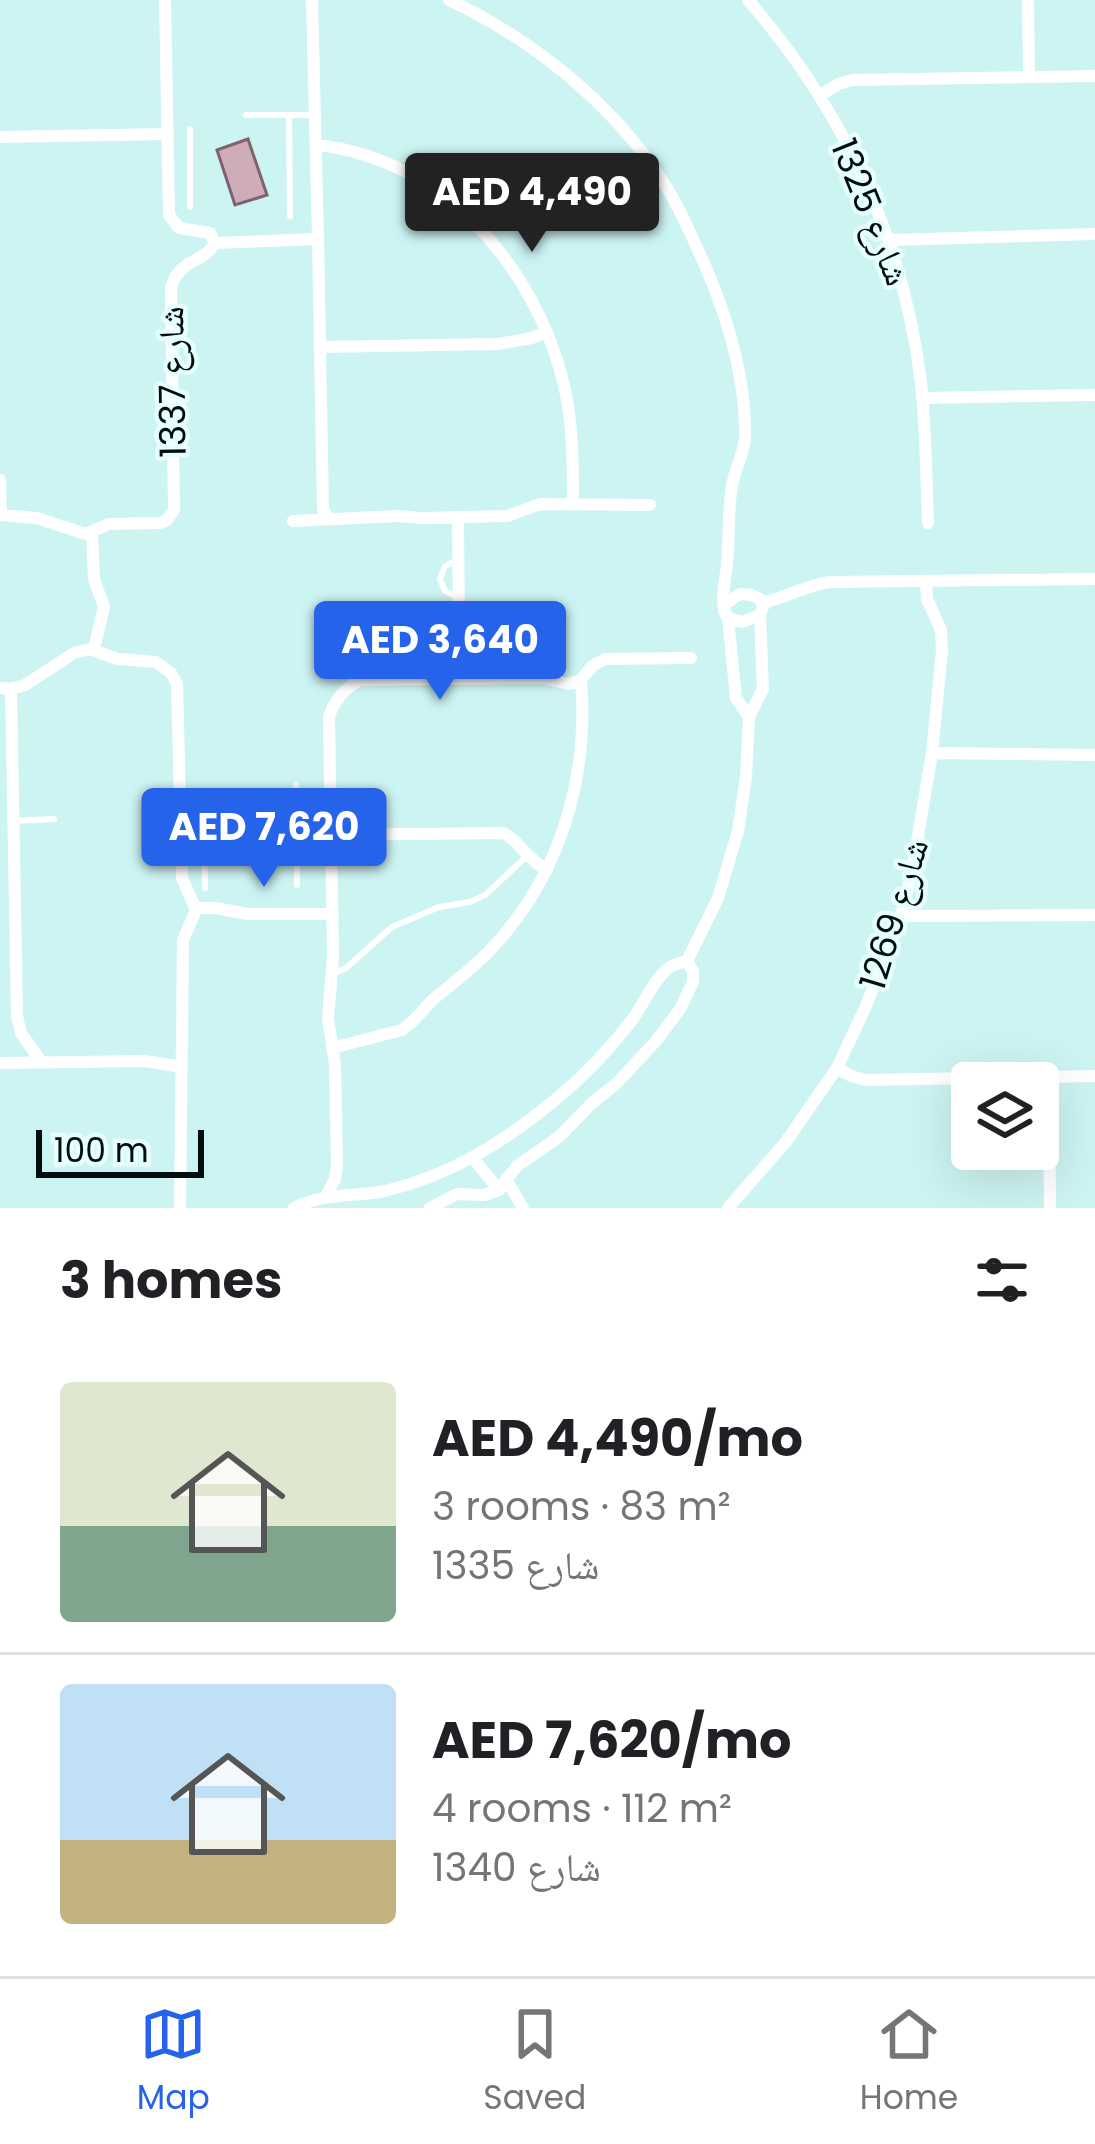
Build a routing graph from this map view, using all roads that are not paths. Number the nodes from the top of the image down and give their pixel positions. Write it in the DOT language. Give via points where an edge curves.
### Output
graph roads {
  1 [pos="165,0"];
  2 [pos="312,0"];
  3 [pos="748,0"];
  4 [pos="1028,0"];
  5 [pos="459,2"];
  6 [pos="1095,76"];
  7 [pos="1029,77"];
  8 [pos="820,96"];
  9 [pos="246,115"];
  10 [pos="289,115"];
  11 [pos="315,115"];
  12 [pos="190,129"];
  13 [pos="168,134"];
  14 [pos="0,137"];
  15 [pos="316,145"];
  16 [pos="190,207"];
  17 [pos="290,216"];
  18 [pos="1095,234"];
  19 [pos="318,239"];
  20 [pos="890,239"];
  21 [pos="215,243"];
  22 [pos="547,332"];
  23 [pos="320,347"];
  24 [pos="1095,394"];
  25 [pos="922,398"];
  26 [pos="0,480"];
  27 [pos="573,503"];
  28 [pos="650,505"];
  29 [pos="0,515"];
  30 [pos="458,517"];
  31 [pos="330,519"];
  32 [pos="293,521"];
  33 [pos="928,523"];
  34 [pos="92,533"];
  35 [pos="727,571"];
  36 [pos="1095,579"];
  37 [pos="926,580"];
  38 [pos="743,594"];
  39 [pos="761,609"];
  40 [pos="726,613"];
  41 [pos="94,649"];
  42 [pos="691,658"];
  43 [pos="466,659"];
  44 [pos="524,678"];
  45 [pos="470,679"];
  46 [pos="581,680"];
  47 [pos="6,689"];
  48 [pos="749,717"];
  49 [pos="932,753"];
  50 [pos="1095,754"];
  51 [pos="296,785"];
  52 [pos="204,816"];
  53 [pos="54,819"];
  54 [pos="14,821"];
  55 [pos="297,836"];
  56 [pos="331,836"];
  57 [pos="7,842"];
  58 [pos="182,854"];
  59 [pos="205,854"];
  60 [pos="526,856"];
  61 [pos="547,870"];
  62 [pos="298,885"];
  63 [pos="205,888"];
  64 [pos="196,908"];
  65 [pos="333,914"];
  66 [pos="0,915"];
  67 [pos="15,915"];
  68 [pos="1095,915"];
  69 [pos="901,916"];
  70 [pos="688,962"];
  71 [pos="0,970"];
  72 [pos="16,970"];
  73 [pos="332,974"];
  74 [pos="332,1048"];
  75 [pos="42,1063"];
  76 [pos="0,1064"];
  77 [pos="182,1067"];
  78 [pos="837,1068"];
  79 [pos="1095,1076"];
  80 [pos="1059,1077"];
  81 [pos="951,1079"];
  82 [pos="473,1158"];
  83 [pos="338,1164"];
  84 [pos="1050,1170"];
  85 [pos="503,1185"];
  86 [pos="349,1196"];
  87 [pos="325,1198"];
  88 [pos="482,1202"];
  89 [pos="180,1208"];
  90 [pos="294,1208"];
  91 [pos="430,1208"];
  92 [pos="523,1208"];
  93 [pos="728,1208"];
  94 [pos="1050,1208"];
  1 -- 13 [label="street"];
  2 -- 11 [label="street"];
  3 -- 8 [label="street, شارع 1325"];
  4 -- 7 [label="street"];
  5 -- 35 [label="street" via="530,46 603,108 648,160 692,236 724,315 742,394 744,448 733,482"];
  6 -- 7 [label="street"];
  7 -- 8 [label="street" via="853,80"];
  8 -- 20 [label="street, شارع 1325"];
  9 -- 10 [label="lane"];
  10 -- 11 [label="lane"];
  10 -- 17 [label="lane"];
  11 -- 15 [label="street"];
  12 -- 16 [label="lane"];
  13 -- 14 [label="street"];
  13 -- 21 [label="street" via="170,219 183,230 210,233"];
  15 -- 19 [label="street"];
  15 -- 22 [label="street" via="379,159 459,208 513,270"];
  18 -- 20 [label="street"];
  19 -- 21 [label="street"];
  19 -- 23 [label="street"];
  20 -- 25 [label="street, شارع 1325"];
  21 -- 34 [label="street, شارع 1337" via="182,268 171,288 172,514"];
  22 -- 23 [label="street" via="499,344"];
  22 -- 27 [label="street" via="569,412"];
  23 -- 31 [label="street" via="323,510"];
  24 -- 25 [label="street"];
  25 -- 33 [label="street, شارع 1325"];
  26 -- 29 [label="street"];
  27 -- 28 [label="street"];
  27 -- 30 [label="street"];
  29 -- 34 [label="street, شارع 1337"];
  30 -- 31 [label="street"];
  30 -- 43 [label="street" via="459,644"];
  31 -- 32 [label="street"];
  34 -- 41 [label="street" via="104,607"];
  35 -- 38 [label="street"];
  35 -- 40 [label="street"];
  36 -- 37 [label="street"];
  37 -- 39 [label="street" via="830,581"];
  37 -- 49 [label="street, شارع 1269" via="942,643"];
  38 -- 39 [label="street" via="756,596"];
  38 -- 40 [label="street" via="731,598"];
  39 -- 40 [label="street" via="742,622"];
  39 -- 48 [label="street" via="763,688"];
  40 -- 48 [label="street" via="736,698"];
  41 -- 47 [label="street"];
  41 -- 58 [label="street" via="156,662 177,684"];
  42 -- 46 [label="street" via="605,659"];
  43 -- 44 [label="lane" via="506,659"];
  43 -- 45 [label="street"];
  44 -- 45 [label="street"];
  44 -- 46 [label="street"];
  45 -- 56 [label="street" via="365,680 342,694 329,717"];
  46 -- 61 [label="street" via="576,785"];
  47 -- 54 [label="street"];
  48 -- 70 [label="street" via="733,853"];
  49 -- 50 [label="street"];
  49 -- 69 [label="street, شارع 1269"];
  51 -- 55 [label="lane"];
  52 -- 59 [label="lane"];
  53 -- 54 [label="lane"];
  54 -- 57 [label="street"];
  55 -- 56 [label="lane"];
  55 -- 62 [label="lane"];
  56 -- 60 [label="street" via="503,832"];
  56 -- 65 [label="street"];
  57 -- 67 [label="street"];
  58 -- 59 [label="lane"];
  58 -- 64 [label="street" via="183,883"];
  59 -- 63 [label="lane"];
  60 -- 61 [label="street"];
  60 -- 73 [label="lane" via="485,896 392,927"];
  61 -- 74 [label="street" via="505,934 412,1023"];
  64 -- 65 [label="street"];
  64 -- 77 [label="street" via="183,940"];
  65 -- 73 [label="street"];
  66 -- 67 [label="lane"];
  67 -- 72 [label="street"];
  68 -- 69 [label="street"];
  69 -- 78 [label="street, شارع 1269"];
  70 -- 82 [label="street" via="665,971 578,1080"];
  70 -- 85 [label="street" via="692,988 656,1041"];
  71 -- 72 [label="lane"];
  72 -- 75 [label="street" via="19,1028"];
  73 -- 74 [label="street"];
  74 -- 83 [label="street"];
  75 -- 76 [label="street"];
  75 -- 77 [label="street"];
  77 -- 89 [label="street"];
  78 -- 81 [label="street" via="866,1080"];
  78 -- 93 [label="street, شارع 1269"];
  79 -- 80 [label="street"];
  82 -- 85 [label="street"];
  82 -- 86 [label="street" via="406,1186"];
  83 -- 86 [label="street"];
  83 -- 87 [label="street"];
  84 -- 94 [label="street"];
  85 -- 88 [label="street"];
  85 -- 92 [label="street"];
  86 -- 87 [label="street"];
  87 -- 90 [label="street"];
  88 -- 91 [label="street" via="453,1195"];
}
